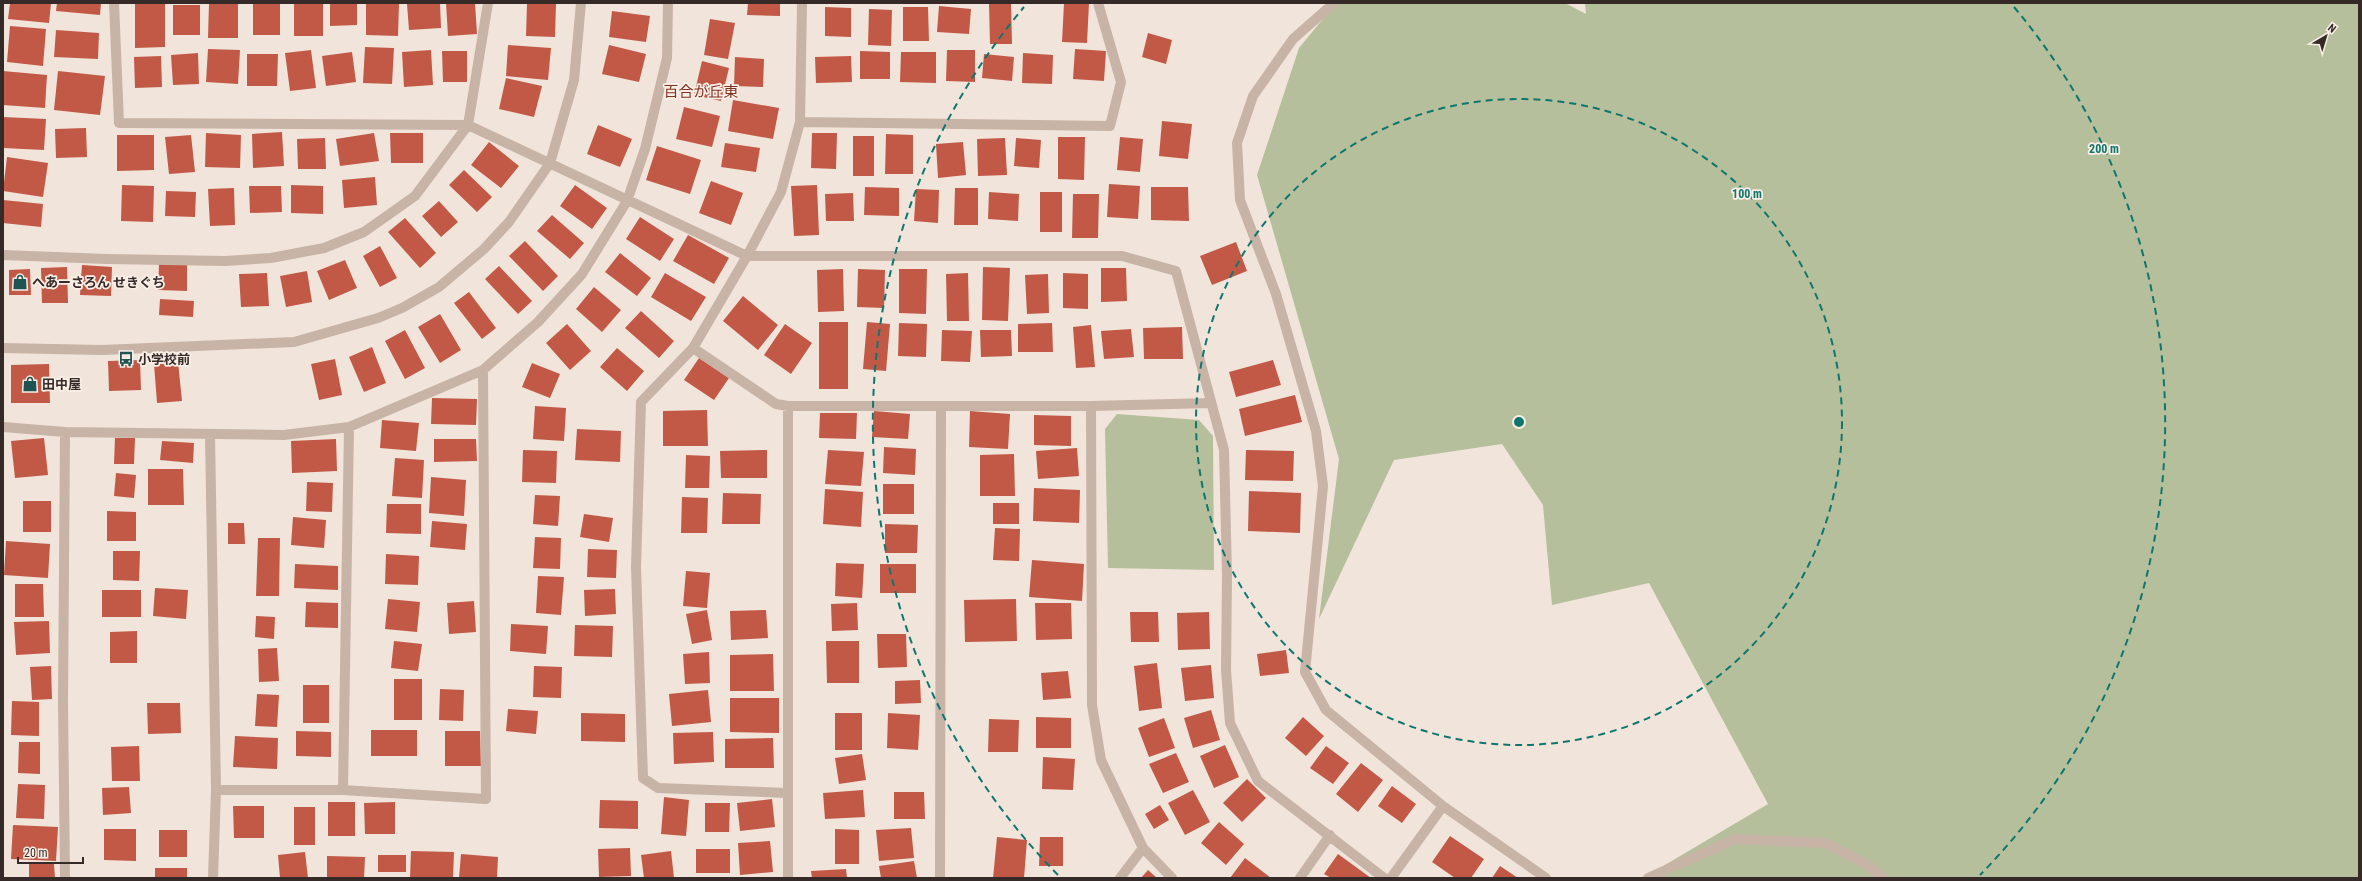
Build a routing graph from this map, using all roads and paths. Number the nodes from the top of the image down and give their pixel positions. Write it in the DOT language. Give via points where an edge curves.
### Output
graph roads {
  1 [pos="114,3"];
  2 [pos="488,3"];
  3 [pos="581,3"];
  4 [pos="668,3"];
  5 [pos="802,3"];
  6 [pos="1098,3"];
  7 [pos="1334,3"];
  8 [pos="800,122"];
  9 [pos="468,125"];
  10 [pos="550,163"];
  11 [pos="628,201"];
  12 [pos="3,255"];
  13 [pos="747,256"];
  14 [pos="3,348"];
  15 [pos="693,348"];
  16 [pos="483,370"];
  17 [pos="1211,403"];
  18 [pos="788,406"];
  19 [pos="941,406"];
  20 [pos="1091,406"];
  21 [pos="3,427"];
  22 [pos="349,427"];
  23 [pos="65,432"];
  24 [pos="210,435"];
  25 [pos="216,790"];
  26 [pos="343,790"];
  27 [pos="787,793"];
  28 [pos="1443,806"];
  29 [pos="1330,835"];
  30 [pos="1144,848"];
  31 [pos="65,878"];
  32 [pos="214,878"];
  33 [pos="788,878"];
  34 [pos="940,878"];
  35 [pos="1120,878"];
  36 [pos="1172,878"];
  37 [pos="1300,878"];
  38 [pos="1384,878"];
  39 [pos="1391,878"];
  40 [pos="1546,878"];
  41 [pos="1648,878"];
  42 [pos="1884,878"];
  1 -- 9 [label="street" via="119,123"];
  2 -- 9 [label="street"];
  3 -- 10 [label="street" via="574,80"];
  4 -- 11 [label="street" via="667,58 646,149"];
  5 -- 8 [label="street"];
  6 -- 8 [label="street" via="1121,82 1110,126"];
  7 -- 28 [label="street" via="1293,39 1253,96 1237,143 1240,200 1276,294 1316,431 1323,486 1305,672 1326,710"];
  8 -- 13 [label="street" via="781,192"];
  9 -- 10 [label="street"];
  9 -- 12 [label="street" via="415,196 364,232 324,248 271,258 225,260"];
  10 -- 11 [label="street"];
  10 -- 14 [label="street" via="509,222 484,249 439,287 378,318 294,342 102,350"];
  11 -- 13 [label="street"];
  11 -- 16 [label="street" via="582,274 538,322"];
  13 -- 15 [label="street"];
  13 -- 17 [label="street" via="1122,256 1176,271"];
  15 -- 18 [label="street" via="776,404"];
  15 -- 27 [label="street" via="641,402 636,567 643,778 658,788"];
  16 -- 22 [label="street"];
  16 -- 26 [label="street" via="486,799"];
  17 -- 20 [label="street"];
  17 -- 29 [label="street" via="1224,450 1226,670 1230,723 1258,781"];
  18 -- 19 [label="street"];
  18 -- 27 [label="street"];
  19 -- 20 [label="street"];
  19 -- 34 [label="street"];
  20 -- 30 [label="street" via="1092,705 1101,760"];
  21 -- 23 [label="street"];
  22 -- 24 [label="street" via="284,435"];
  22 -- 26 [label="street"];
  23 -- 24 [label="street"];
  23 -- 31 [label="street"];
  24 -- 25 [label="street"];
  25 -- 26 [label="street"];
  25 -- 32 [label="street"];
  27 -- 33 [label="street"];
  28 -- 39 [label="street"];
  28 -- 40 [label="street"];
  29 -- 37 [label="street"];
  29 -- 38 [label="street"];
  30 -- 35 [label="street"];
  30 -- 36 [label="street"];
  41 -- 42 [label="street" via="1735,839 1826,843 1866,864"];
}
